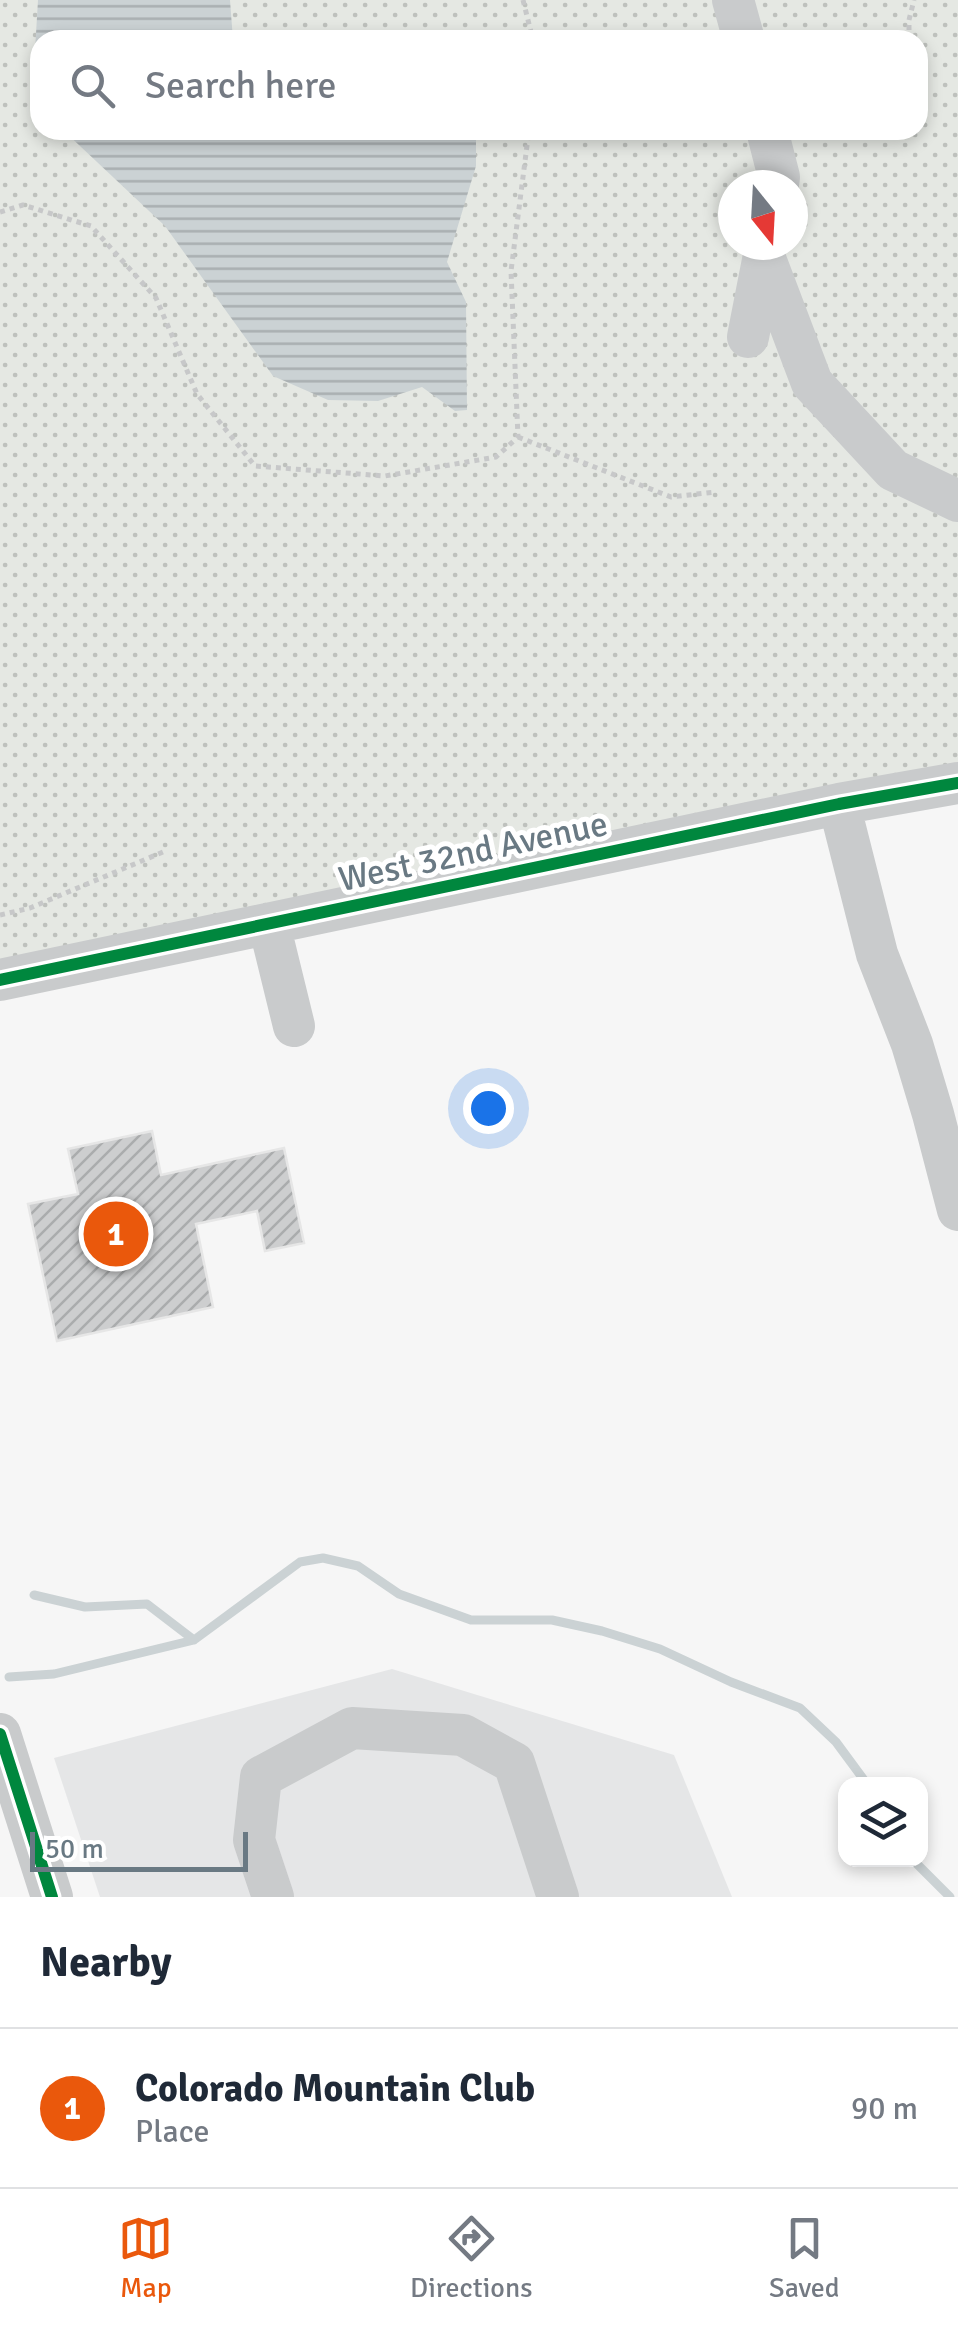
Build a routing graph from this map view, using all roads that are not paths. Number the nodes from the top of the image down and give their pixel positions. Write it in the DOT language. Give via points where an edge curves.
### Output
graph roads {
  1 [pos="733,0"];
  2 [pos="741,30"];
  3 [pos="770,140"];
  4 [pos="777,170"];
  5 [pos="763,260"];
  6 [pos="769,260"];
  7 [pos="748,338"];
  8 [pos="958,501"];
  9 [pos="958,783"];
  10 [pos="839,804"];
  11 [pos="269,924"];
  12 [pos="0,980"];
  13 [pos="294,1026"];
  14 [pos="958,1210"];
  15 [pos="0,1734"];
  16 [pos="52,1897"];
  17 [pos="274,1897"];
  18 [pos="558,1897"];
  1 -- 2 [label="street"];
  3 -- 4 [label="street"];
  5 -- 7 [label="street"];
  6 -- 8 [label="street" via="812,382 893,470"];
  9 -- 10 [label="street, West 32nd Avenue"];
  10 -- 11 [label="street, West 32nd Avenue"];
  10 -- 14 [label="street" via="877,954 917,1062"];
  11 -- 12 [label="street, West 32nd Avenue"];
  11 -- 13 [label="street"];
  15 -- 16 [label="street"];
  17 -- 18 [label="street" via="254,1840 261,1776 352,1728 464,1735 514,1763"];
}
